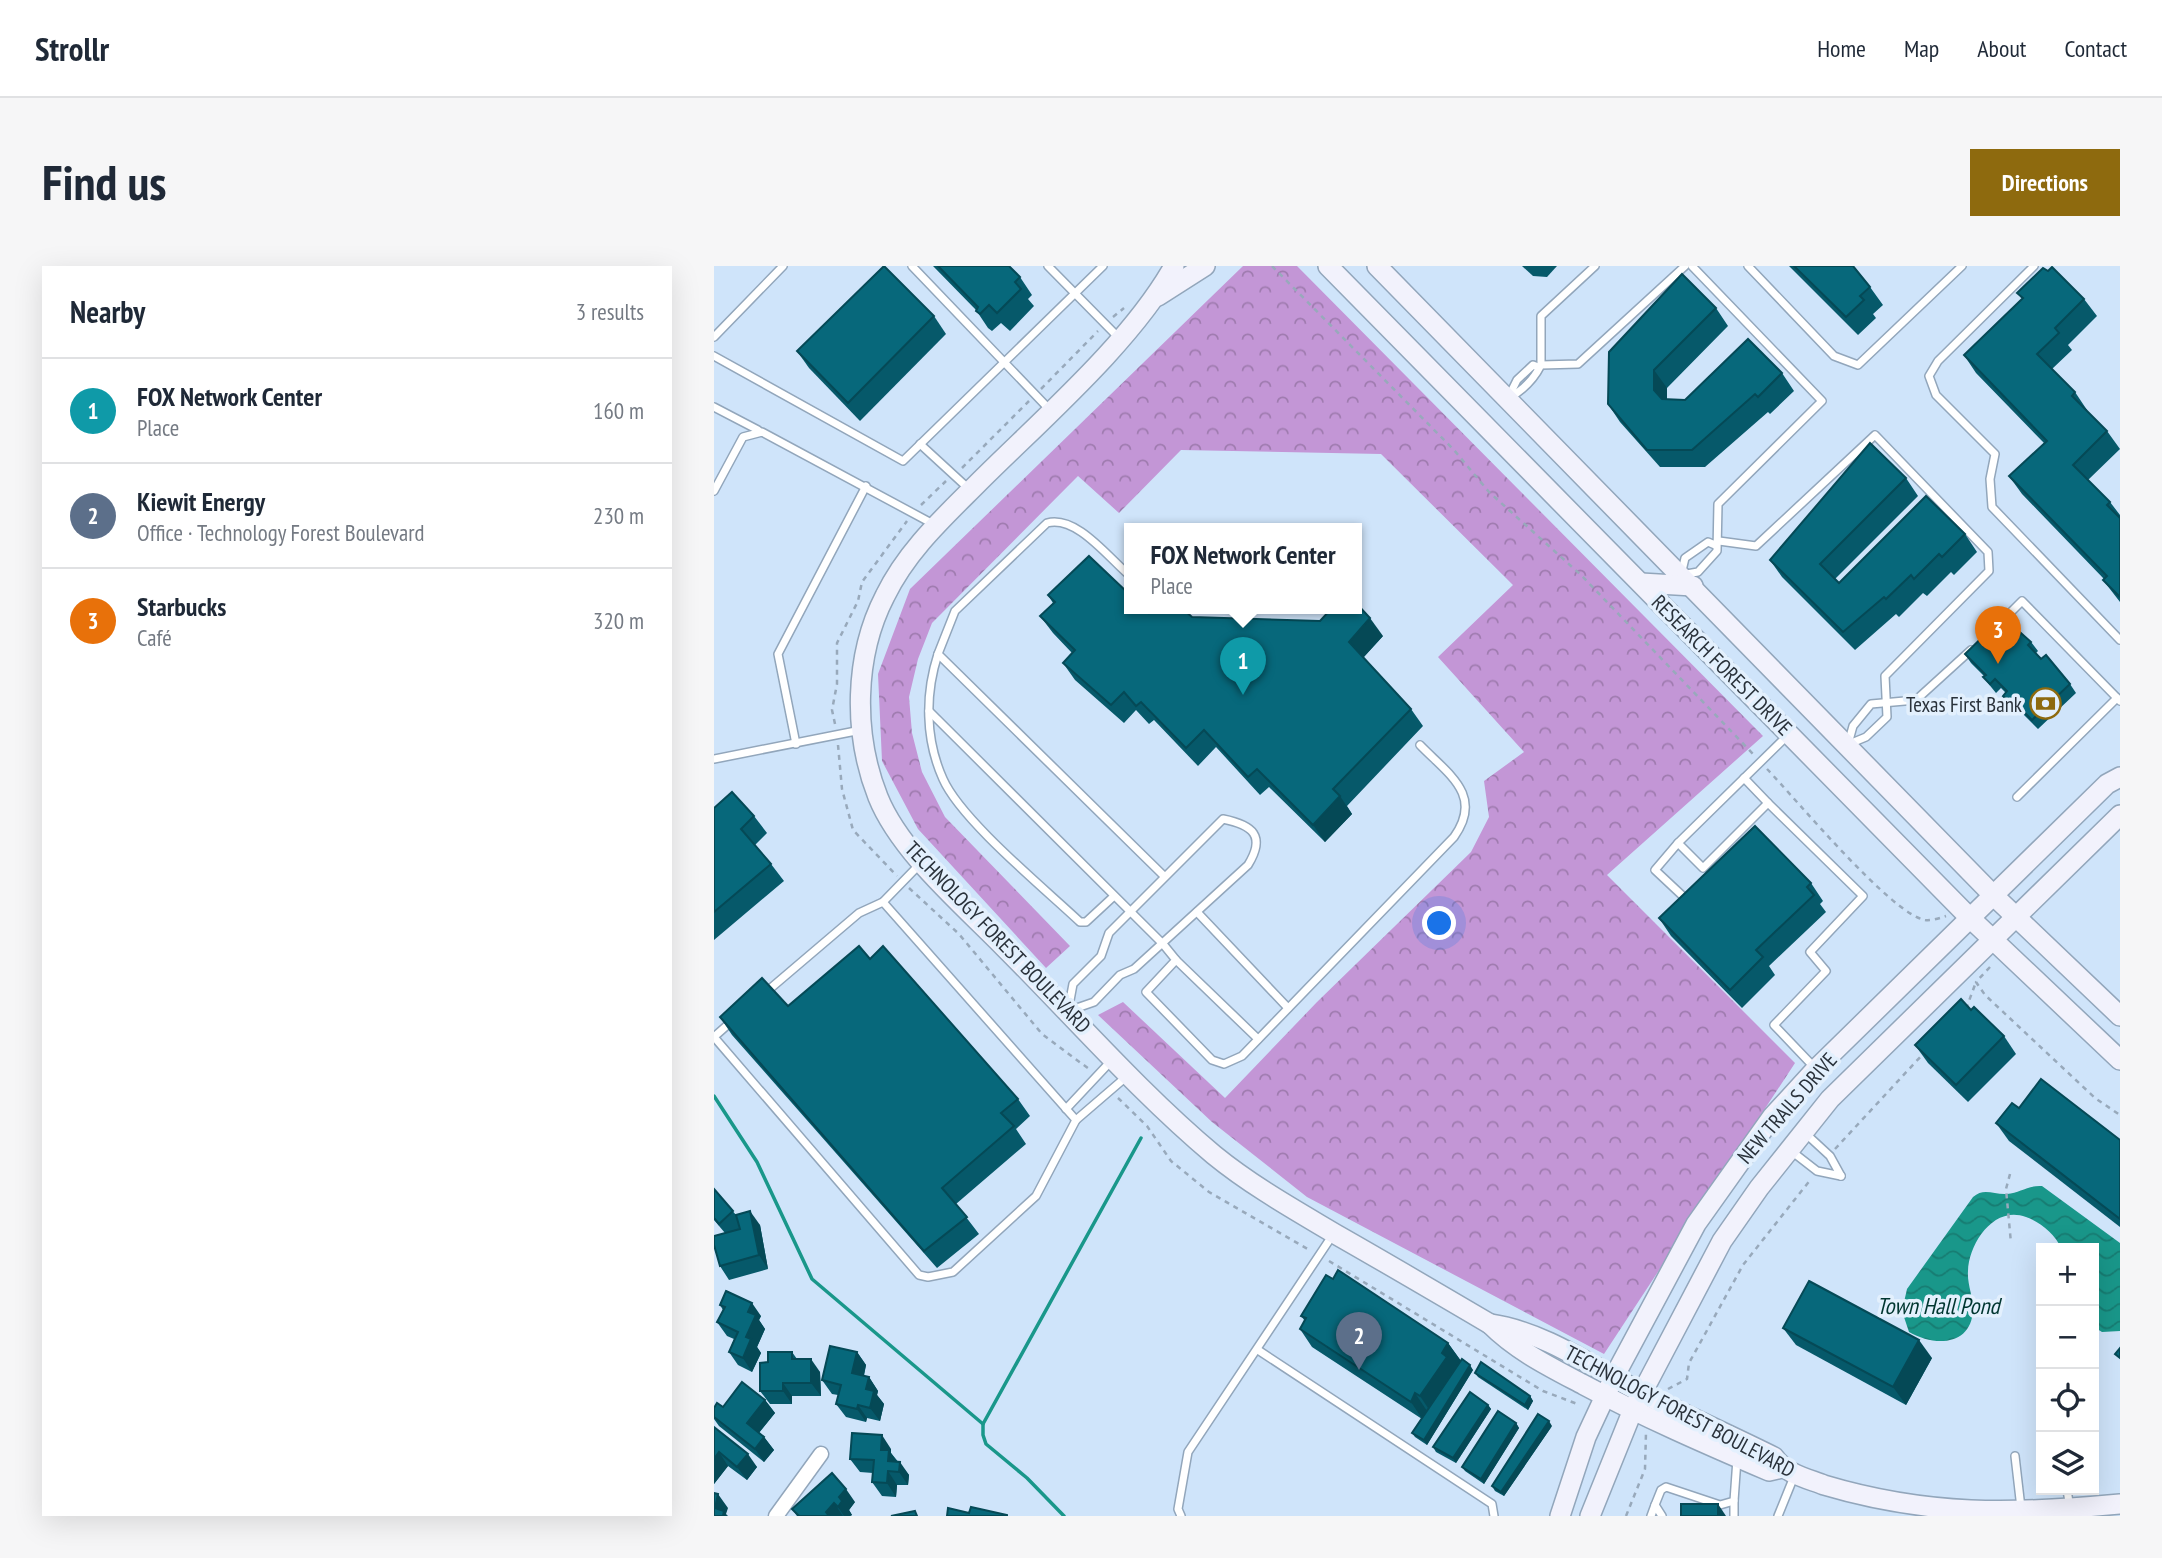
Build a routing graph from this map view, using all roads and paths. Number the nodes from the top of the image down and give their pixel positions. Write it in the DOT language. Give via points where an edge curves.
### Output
graph roads {
  1 [pos="783,266"];
  2 [pos="912,266"];
  3 [pos="1048,266"];
  4 [pos="1104,266"];
  5 [pos="1174,266"];
  6 [pos="1205,266"];
  7 [pos="1272,266"];
  8 [pos="1328,266"];
  9 [pos="1377,266"];
  10 [pos="1595,266"];
  11 [pos="1685,266"];
  12 [pos="1692,266"];
  13 [pos="1748,266"];
  14 [pos="1962,266"];
  15 [pos="2034,266"];
  16 [pos="1076,294"];
  17 [pos="1157,297"];
  18 [pos="714,337"];
  19 [pos="1120,338"];
  20 [pos="714,356"];
  21 [pos="1005,363"];
  22 [pos="1540,366"];
  23 [pos="1508,398"];
  24 [pos="714,407"];
  25 [pos="1051,410"];
  26 [pos="762,432"];
  27 [pos="920,444"];
  28 [pos="866,486"];
  29 [pos="971,490"];
  30 [pos="714,491"];
  31 [pos="935,525"];
  32 [pos="1717,543"];
  33 [pos="1124,570"];
  34 [pos="1687,580"];
  35 [pos="1641,583"];
  36 [pos="1992,630"];
  37 [pos="1982,639"];
  38 [pos="2120,640"];
  39 [pos="938,654"];
  40 [pos="2119,700"];
  41 [pos="1885,704"];
  42 [pos="929,711"];
  43 [pos="862,730"];
  44 [pos="1789,733"];
  45 [pos="796,744"];
  46 [pos="1848,744"];
  47 [pos="1420,746"];
  48 [pos="714,760"];
  49 [pos="1760,762"];
  50 [pos="2120,777"];
  51 [pos="1744,778"];
  52 [pos="2017,797"];
  53 [pos="1768,803"];
  54 [pos="2120,815"];
  55 [pos="1678,843"];
  56 [pos="922,862"];
  57 [pos="1164,876"];
  58 [pos="1993,895"];
  59 [pos="1113,897"];
  60 [pos="1689,901"];
  61 [pos="883,902"];
  62 [pos="1197,912"];
  63 [pos="1129,913"];
  64 [pos="1949,915"];
  65 [pos="2016,916"];
  66 [pos="1970,918"];
  67 [pos="1163,944"];
  68 [pos="1997,944"];
  69 [pos="1176,960"];
  70 [pos="1976,982"];
  71 [pos="756,1001"];
  72 [pos="1288,1008"];
  73 [pos="1068,1011"];
  74 [pos="1964,1013"];
  75 [pos="2120,1016"];
  76 [pos="735,1019"];
  77 [pos="1258,1039"];
  78 [pos="1925,1053"];
  79 [pos="1114,1057"];
  80 [pos="2120,1060"];
  81 [pos="1816,1069"];
  82 [pos="1130,1073"];
  83 [pos="1066,1109"];
  84 [pos="2120,1115"];
  85 [pos="1772,1118"];
  86 [pos="1076,1120"];
  87 [pos="1804,1132"];
  88 [pos="1790,1150"];
  89 [pos="1830,1156"];
  90 [pos="1817,1171"];
  91 [pos="2010,1174"];
  92 [pos="1334,1233"];
  93 [pos="2011,1243"];
  94 [pos="1490,1324"];
  95 [pos="1258,1350"];
  96 [pos="1614,1377"];
  97 [pos="1642,1393"];
  98 [pos="1604,1396"];
  99 [pos="1661,1401"];
  100 [pos="1632,1412"];
  101 [pos="1651,1421"];
  102 [pos="821,1454"];
  103 [pos="2015,1457"];
  104 [pos="1737,1458"];
  105 [pos="1789,1471"];
  106 [pos="2069,1499"];
  107 [pos="1734,1501"];
  108 [pos="1654,1504"];
  109 [pos="2119,1508"];
  110 [pos="2097,1511"];
  111 [pos="2021,1513"];
  112 [pos="1939,1514"];
  113 [pos="1995,1515"];
  114 [pos="776,1516"];
  115 [pos="1181,1516"];
  116 [pos="1494,1516"];
  117 [pos="1560,1516"];
  118 [pos="1590,1516"];
  119 [pos="1626,1516"];
  120 [pos="1651,1516"];
  121 [pos="1662,1516"];
  122 [pos="1734,1516"];
  123 [pos="1778,1516"];
  1 -- 18 [label="lane"];
  2 -- 21 [label="lane"];
  3 -- 16 [label="lane"];
  4 -- 16 [label="lane"];
  5 -- 17 [label="street, TECHNOLOGY FOREST BOULEVARD"];
  6 -- 17 [label="street, TECHNOLOGY FOREST BOULEVARD"];
  7 -- 49 [label="path" via="1454,450 1489,492 1581,575"];
  8 -- 35 [label="street, RESEARCH FOREST DRIVE"];
  9 -- 23 [label="street, RESEARCH FOREST DRIVE"];
  10 -- 22 [label="lane" via="1541,316"];
  11 -- 22 [label="lane" via="1578,364"];
  12 -- 32 [label="lane" via="1822,401 1718,504"];
  13 -- 14 [label="lane" via="1834,356 1858,365"];
  15 -- 38 [label="lane" via="1938,360 1928,376 1936,395 1994,454 1990,479 1993,507"];
  16 -- 19 [label="lane"];
  16 -- 21 [label="lane"];
  17 -- 19 [label="street, TECHNOLOGY FOREST BOULEVARD"];
  19 -- 25 [label="street, TECHNOLOGY FOREST BOULEVARD"];
  20 -- 27 [label="lane" via="903,461"];
  21 -- 25 [label="lane"];
  21 -- 27 [label="lane"];
  22 -- 23 [label="lane" via="1524,389"];
  23 -- 34 [label="street, RESEARCH FOREST DRIVE"];
  24 -- 26 [label="lane"];
  25 -- 29 [label="street, TECHNOLOGY FOREST BOULEVARD"];
  26 -- 28 [label="lane"];
  26 -- 30 [label="lane" via="743,436"];
  27 -- 29 [label="lane"];
  28 -- 31 [label="lane"];
  28 -- 45 [label="lane" via="778,654"];
  29 -- 31 [label="street, TECHNOLOGY FOREST BOULEVARD"];
  31 -- 43 [label="street, TECHNOLOGY FOREST BOULEVARD" via="894,579 871,628 862,682"];
  32 -- 34 [label="lane" via="1717,551"];
  32 -- 34 [label="lane" via="1708,542 1685,558"];
  32 -- 41 [label="lane" via="1756,546 1875,435 1988,552 1989,571 1885,676"];
  33 -- 39 [label="lane" via="1072,525 1047,523 955,611"];
  34 -- 35 [label="street"];
  34 -- 46 [label="street, RESEARCH FOREST DRIVE"];
  35 -- 44 [label="street, RESEARCH FOREST DRIVE"];
  36 -- 40 [label="lane" via="2022,601"];
  37 -- 41 [label="lane" via="1916,699"];
  39 -- 42 [label="lane" via="928,684"];
  39 -- 57 [label="lane"];
  40 -- 52 [label="lane"];
  41 -- 46 [label="lane" via="1871,704 1853,726"];
  41 -- 46 [label="lane" via="1887,717 1866,737"];
  42 -- 59 [label="lane"];
  42 -- 59 [label="lane" via="931,745 943,781 970,817 1080,922 1086,922"];
  43 -- 45 [label="lane"];
  43 -- 56 [label="street, TECHNOLOGY FOREST BOULEVARD" via="878,798 894,828"];
  44 -- 49 [label="lane"];
  44 -- 66 [label="street, RESEARCH FOREST DRIVE"];
  45 -- 48 [label="lane"];
  46 -- 58 [label="street, RESEARCH FOREST DRIVE"];
  47 -- 72 [label="lane" via="1459,785 1467,804 1465,822"];
  49 -- 51 [label="lane"];
  49 -- 64 [label="path" via="1833,843 1909,914 1927,920"];
  50 -- 58 [label="street, NEW TRAILS DRIVE" via="2107,784"];
  51 -- 53 [label="lane"];
  51 -- 55 [label="lane"];
  53 -- 55 [label="lane" via="1703,869"];
  53 -- 81 [label="lane" via="1863,896 1810,952 1826,971 1774,1025"];
  54 -- 65 [label="street, NEW TRAILS DRIVE"];
  55 -- 60 [label="lane" via="1655,870"];
  56 -- 61 [label="lane"];
  56 -- 73 [label="street, TECHNOLOGY FOREST BOULEVARD"];
  57 -- 62 [label="lane" via="1223,819 1245,824 1255,834 1256,852 1248,865"];
  57 -- 63 [label="lane"];
  58 -- 65 [label="street, RESEARCH FOREST DRIVE"];
  58 -- 66 [label="street, NEW TRAILS DRIVE"];
  59 -- 63 [label="lane"];
  61 -- 71 [label="lane" via="859,913"];
  61 -- 83 [label="lane"];
  62 -- 67 [label="lane"];
  62 -- 72 [label="lane"];
  63 -- 67 [label="lane"];
  63 -- 73 [label="lane" via="1109,933 1101,957 1073,984"];
  65 -- 68 [label="street, NEW TRAILS DRIVE"];
  65 -- 75 [label="street, RESEARCH FOREST DRIVE"];
  66 -- 68 [label="street, RESEARCH FOREST DRIVE"];
  66 -- 81 [label="street, NEW TRAILS DRIVE"];
  67 -- 69 [label="lane"];
  67 -- 73 [label="lane" via="1120,975 1094,1002"];
  68 -- 70 [label="path"];
  68 -- 80 [label="street, RESEARCH FOREST DRIVE"];
  68 -- 87 [label="street, NEW TRAILS DRIVE" via="1830,1099"];
  69 -- 77 [label="lane"];
  69 -- 77 [label="lane" via="1146,992 1212,1060 1224,1064 1242,1056"];
  70 -- 74 [label="path"];
  70 -- 84 [label="path" via="2063,1069"];
  72 -- 77 [label="lane"];
  73 -- 79 [label="street, TECHNOLOGY FOREST BOULEVARD"];
  76 -- 86 [label="lane" via="714,1037 919,1275 953,1272 1036,1196"];
  78 -- 89 [label="path"];
  79 -- 82 [label="street, TECHNOLOGY FOREST BOULEVARD"];
  79 -- 83 [label="lane"];
  81 -- 85 [label="street, NEW TRAILS DRIVE"];
  82 -- 86 [label="lane"];
  82 -- 92 [label="street, TECHNOLOGY FOREST BOULEVARD" via="1215,1156"];
  83 -- 86 [label="lane"];
  85 -- 87 [label="street"];
  85 -- 88 [label="street"];
  85 -- 96 [label="street, NEW TRAILS DRIVE" via="1696,1224"];
  87 -- 88 [label="street, NEW TRAILS DRIVE"];
  87 -- 89 [label="lane"];
  88 -- 90 [label="lane"];
  88 -- 97 [label="street, NEW TRAILS DRIVE" via="1722,1241"];
  89 -- 90 [label="lane" via="1841,1176"];
  90 -- 99 [label="path" via="1743,1265 1689,1363 1687,1379 1667,1389"];
  91 -- 93 [label="path"];
  92 -- 94 [label="street, TECHNOLOGY FOREST BOULEVARD"];
  92 -- 95 [label="lane"];
  94 -- 96 [label="street, TECHNOLOGY FOREST BOULEVARD" via="1515,1327"];
  94 -- 98 [label="street, TECHNOLOGY FOREST BOULEVARD" via="1528,1355"];
  95 -- 115 [label="lane" via="1188,1452 1178,1509"];
  95 -- 116 [label="lane" via="1492,1504"];
  96 -- 97 [label="street, TECHNOLOGY FOREST BOULEVARD"];
  96 -- 98 [label="street, NEW TRAILS DRIVE"];
  97 -- 99 [label="street, TECHNOLOGY FOREST BOULEVARD"];
  97 -- 100 [label="street, NEW TRAILS DRIVE"];
  98 -- 100 [label="street, TECHNOLOGY FOREST BOULEVARD"];
  98 -- 117 [label="street, NEW TRAILS DRIVE"];
  99 -- 105 [label="street, TECHNOLOGY FOREST BOULEVARD" via="1774,1457"];
  100 -- 101 [label="street, TECHNOLOGY FOREST BOULEVARD"];
  100 -- 118 [label="street, NEW TRAILS DRIVE"];
  101 -- 104 [label="street, TECHNOLOGY FOREST BOULEVARD"];
  101 -- 119 [label="path" via="1646,1432 1645,1469"];
  102 -- 114 [label="street"];
  103 -- 111 [label="lane"];
  104 -- 105 [label="street, TECHNOLOGY FOREST BOULEVARD" via="1769,1471"];
  104 -- 107 [label="lane"];
  105 -- 112 [label="street, TECHNOLOGY FOREST BOULEVARD" via="1879,1501"];
  105 -- 123 [label="lane"];
  106 -- 110 [label="street, TECHNOLOGY FOREST BOULEVARD"];
  106 -- 111 [label="street, TECHNOLOGY FOREST BOULEVARD"];
  107 -- 108 [label="lane" via="1720,1505 1666,1487"];
  107 -- 122 [label="lane"];
  108 -- 120 [label="lane"];
  108 -- 121 [label="lane"];
  109 -- 110 [label="street, TECHNOLOGY FOREST BOULEVARD"];
  111 -- 113 [label="street, TECHNOLOGY FOREST BOULEVARD"];
  112 -- 113 [label="street, TECHNOLOGY FOREST BOULEVARD"];
}
